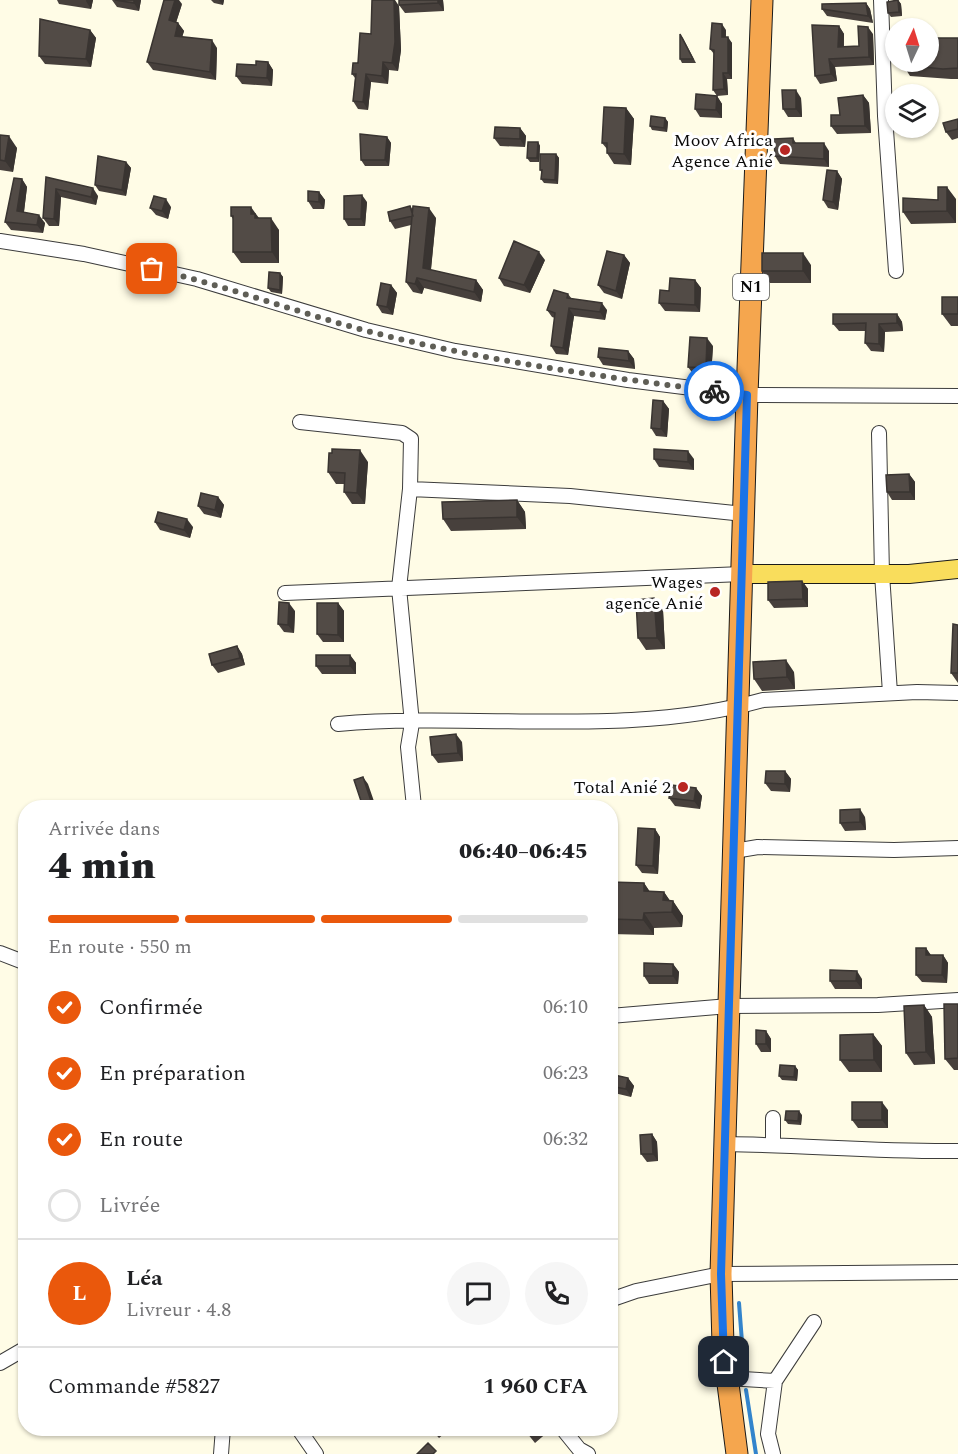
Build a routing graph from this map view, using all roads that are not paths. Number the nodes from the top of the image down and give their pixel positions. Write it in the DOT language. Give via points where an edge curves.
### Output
graph roads {
  1 [pos="762,0"];
  2 [pos="881,0"];
  3 [pos="0,241"];
  4 [pos="896,271"];
  5 [pos="747,395"];
  6 [pos="958,396"];
  7 [pos="300,422"];
  8 [pos="879,433"];
  9 [pos="410,489"];
  10 [pos="744,514"];
  11 [pos="958,569"];
  12 [pos="742,574"];
  13 [pos="882,574"];
  14 [pos="399,588"];
  15 [pos="285,593"];
  16 [pos="890,693"];
  17 [pos="958,693"];
  18 [pos="740,707"];
  19 [pos="412,723"];
  20 [pos="338,724"];
  21 [pos="413,800"];
  22 [pos="958,848"];
  23 [pos="734,851"];
  24 [pos="0,953"];
  25 [pos="18,960"];
  26 [pos="958,1000"];
  27 [pos="729,1006"];
  28 [pos="618,1015"];
  29 [pos="773,1118"];
  30 [pos="726,1144"];
  31 [pos="773,1144"];
  32 [pos="958,1151"];
  33 [pos="958,1272"];
  34 [pos="721,1274"];
  35 [pos="618,1298"];
  36 [pos="814,1322"];
  37 [pos="18,1353"];
  38 [pos="0,1363"];
  39 [pos="726,1378"];
  40 [pos="774,1381"];
  41 [pos="222,1436"];
  42 [pos="304,1436"];
  43 [pos="568,1436"];
  44 [pos="221,1454"];
  45 [pos="316,1454"];
  46 [pos="588,1454"];
  47 [pos="737,1454"];
  48 [pos="773,1454"];
  1 -- 5 [label="highway, N1"];
  2 -- 4 [label="street"];
  3 -- 5 [label="street" via="84,254 197,279 366,330 455,351"];
  5 -- 6 [label="street"];
  5 -- 10 [label="highway, N1"];
  7 -- 9 [label="street" via="402,434 411,439"];
  8 -- 13 [label="street"];
  9 -- 10 [label="street" via="570,496"];
  9 -- 14 [label="street"];
  10 -- 12 [label="highway, N1"];
  11 -- 13 [label="main road"];
  12 -- 13 [label="main road"];
  12 -- 14 [label="street"];
  12 -- 18 [label="highway, N1"];
  13 -- 16 [label="street"];
  14 -- 15 [label="street"];
  14 -- 19 [label="street"];
  16 -- 17 [label="street"];
  16 -- 18 [label="street" via="763,700"];
  18 -- 19 [label="street" via="656,718"];
  18 -- 23 [label="highway, N1"];
  19 -- 20 [label="street"];
  19 -- 21 [label="street" via="408,747"];
  22 -- 23 [label="street" via="758,847"];
  23 -- 27 [label="highway, N1"];
  24 -- 25 [label="street"];
  26 -- 27 [label="street"];
  27 -- 28 [label="street"];
  27 -- 30 [label="highway, N1"];
  29 -- 31 [label="street"];
  30 -- 31 [label="street"];
  30 -- 34 [label="highway, N1"];
  31 -- 32 [label="street" via="904,1152"];
  33 -- 34 [label="street"];
  34 -- 35 [label="street"];
  34 -- 39 [label="highway, N1"];
  36 -- 40 [label="street"];
  37 -- 38 [label="street"];
  39 -- 40 [label="street"];
  39 -- 47 [label="highway, N1"];
  40 -- 48 [label="street" via="768,1434"];
  41 -- 44 [label="street"];
  42 -- 45 [label="street"];
  43 -- 46 [label="street"];
}
